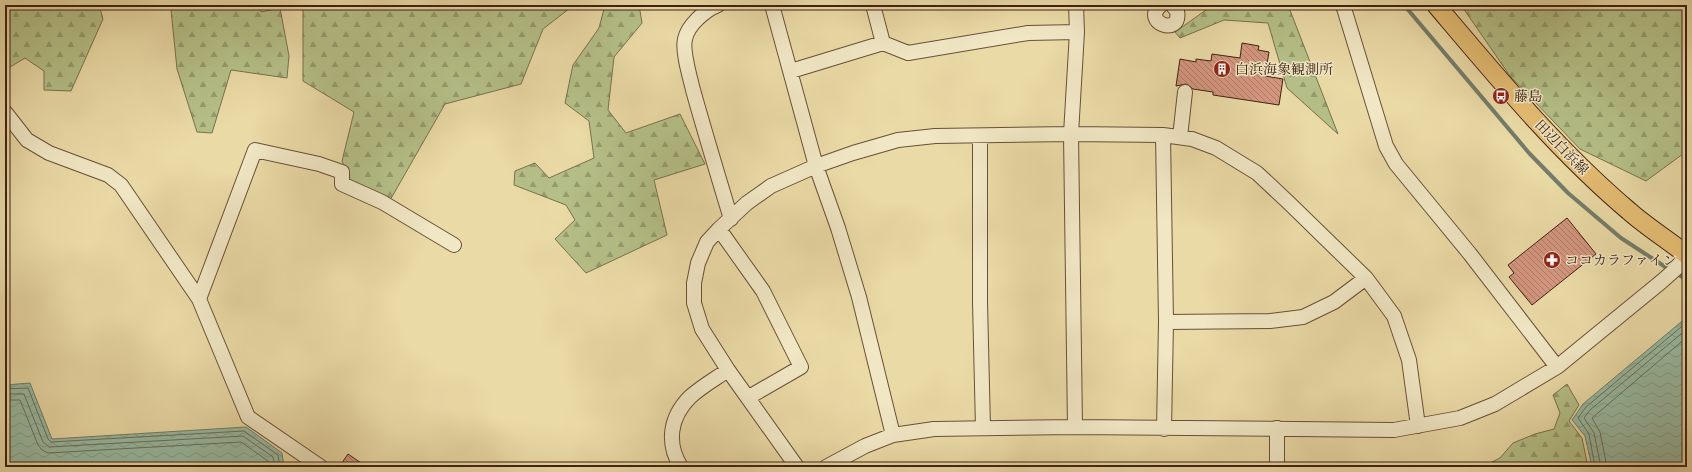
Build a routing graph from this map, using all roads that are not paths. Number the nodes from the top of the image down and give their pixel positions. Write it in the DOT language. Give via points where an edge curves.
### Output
graph roads {
  1 [pos="718,5"];
  2 [pos="772,5"];
  3 [pos="873,5"];
  4 [pos="1076,5"];
  5 [pos="1343,5"];
  6 [pos="1436,5"];
  7 [pos="1077,32"];
  8 [pos="883,43"];
  9 [pos="791,71"];
  10 [pos="1185,92"];
  11 [pos="5,112"];
  12 [pos="1071,134"];
  13 [pos="1163,135"];
  14 [pos="980,136"];
  15 [pos="1180,137"];
  16 [pos="816,166"];
  17 [pos="731,219"];
  18 [pos="719,229"];
  19 [pos="454,245"];
  20 [pos="1684,259"];
  21 [pos="1366,278"];
  22 [pos="199,299"];
  23 [pos="1166,322"];
  24 [pos="1556,367"];
  25 [pos="728,370"];
  26 [pos="749,398"];
  27 [pos="1418,426"];
  28 [pos="983,428"];
  29 [pos="1076,428"];
  30 [pos="1277,428"];
  31 [pos="1164,429"];
  32 [pos="893,435"];
  33 [pos="321,467"];
  34 [pos="681,467"];
  35 [pos="797,467"];
  36 [pos="826,467"];
  37 [pos="1277,467"];
  1 -- 17 [label="street" via="709,8 688,30 684,40 687,67"];
  2 -- 9 [label="street"];
  3 -- 8 [label="street"];
  4 -- 7 [label="street"];
  5 -- 24 [label="street" via="1386,146 1396,164 1470,254"];
  6 -- 20 [label="main road, 田辺白浜線" via="1509,91 1571,158"];
  7 -- 8 [label="street" via="1028,33 908,53"];
  7 -- 12 [label="street"];
  8 -- 9 [label="street"];
  9 -- 16 [label="street"];
  10 -- 15 [label="street"];
  11 -- 22 [label="street" via="27,140 49,153 108,175 120,185"];
  12 -- 13 [label="street"];
  12 -- 14 [label="street"];
  12 -- 29 [label="street"];
  13 -- 15 [label="street"];
  13 -- 23 [label="street"];
  14 -- 16 [label="street" via="935,136 898,140"];
  14 -- 28 [label="street"];
  15 -- 21 [label="street" via="1216,148 1257,173"];
  16 -- 17 [label="street" via="771,186 747,203"];
  16 -- 32 [label="street" via="859,297"];
  17 -- 18 [label="street"];
  18 -- 25 [label="street" via="707,242 698,263 694,303 702,329"];
  18 -- 26 [label="street" via="763,291 801,367"];
  19 -- 22 [label="street" via="382,202 342,184 342,172 319,164 255,150"];
  20 -- 24 [label="street" via="1661,282"];
  21 -- 23 [label="street" via="1334,302 1302,316 1270,321"];
  21 -- 27 [label="street" via="1394,316 1410,360"];
  22 -- 33 [label="street" via="248,417"];
  23 -- 31 [label="street"];
  24 -- 27 [label="street" via="1495,404 1460,418"];
  25 -- 26 [label="street"];
  25 -- 34 [label="street" via="690,397 678,412 671,434 676,459"];
  26 -- 35 [label="street"];
  27 -- 30 [label="street" via="1394,430"];
  28 -- 29 [label="street"];
  28 -- 32 [label="street"];
  29 -- 31 [label="street"];
  30 -- 31 [label="street"];
  30 -- 37 [label="street"];
  32 -- 36 [label="street" via="865,446"];
}
